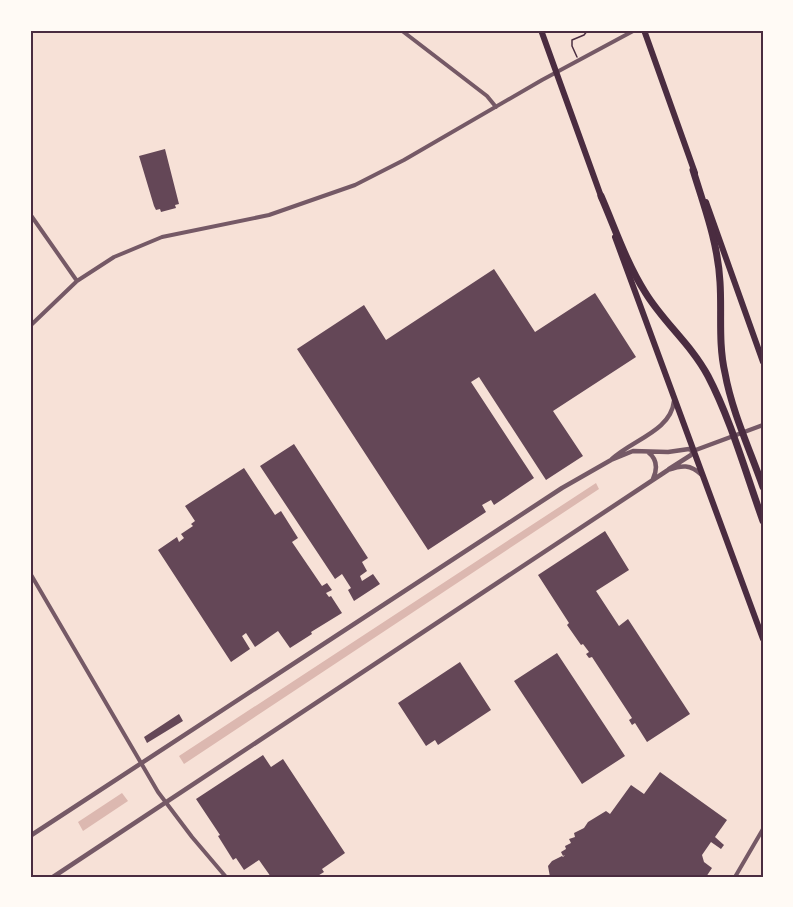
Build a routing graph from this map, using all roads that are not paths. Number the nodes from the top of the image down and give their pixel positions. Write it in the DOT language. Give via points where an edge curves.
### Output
graph roads {
  1 [pos="401,30"];
  2 [pos="541,30"];
  3 [pos="635,30"];
  4 [pos="644,30"];
  5 [pos="556,72"];
  6 [pos="496,107"];
  7 [pos="693,170"];
  8 [pos="601,196"];
  9 [pos="30,214"];
  10 [pos="77,281"];
  11 [pos="30,326"];
  12 [pos="763,362"];
  13 [pos="675,399"];
  14 [pos="763,425"];
  15 [pos="645,450"];
  16 [pos="693,451"];
  17 [pos="611,459"];
  18 [pos="668,470"];
  19 [pos="702,475"];
  20 [pos="653,479"];
  21 [pos="763,487"];
  22 [pos="763,521"];
  23 [pos="30,573"];
  24 [pos="763,639"];
  25 [pos="142,763"];
  26 [pos="166,803"];
  27 [pos="763,829"];
  28 [pos="30,836"];
  29 [pos="53,877"];
  30 [pos="226,877"];
  31 [pos="735,877"];
  1 -- 6 [label="street"];
  2 -- 5 [label="main road"];
  3 -- 5 [label="street"];
  4 -- 7 [label="main road"];
  5 -- 6 [label="street"];
  5 -- 8 [label="main road"];
  6 -- 10 [label="street" via="355,185 269,214 162,237 114,257"];
  7 -- 12 [label="main road"];
  7 -- 21 [label="highway" via="718,258 721,353 729,393"];
  8 -- 13 [label="main road"];
  8 -- 22 [label="highway" via="645,293 699,361 718,397"];
  9 -- 10 [label="street"];
  10 -- 11 [label="street"];
  13 -- 16 [label="main road"];
  13 -- 17 [label="street" via="666,421"];
  14 -- 16 [label="street"];
  15 -- 16 [label="street"];
  15 -- 17 [label="street"];
  15 -- 20 [label="street" via="655,460"];
  16 -- 18 [label="street"];
  16 -- 19 [label="main road"];
  17 -- 25 [label="street"];
  18 -- 19 [label="street" via="687,466"];
  18 -- 20 [label="street"];
  19 -- 24 [label="main road"];
  20 -- 26 [label="street"];
  23 -- 25 [label="street"];
  25 -- 26 [label="street"];
  25 -- 28 [label="street"];
  26 -- 29 [label="street"];
  26 -- 30 [label="street"];
  27 -- 31 [label="street"];
}
